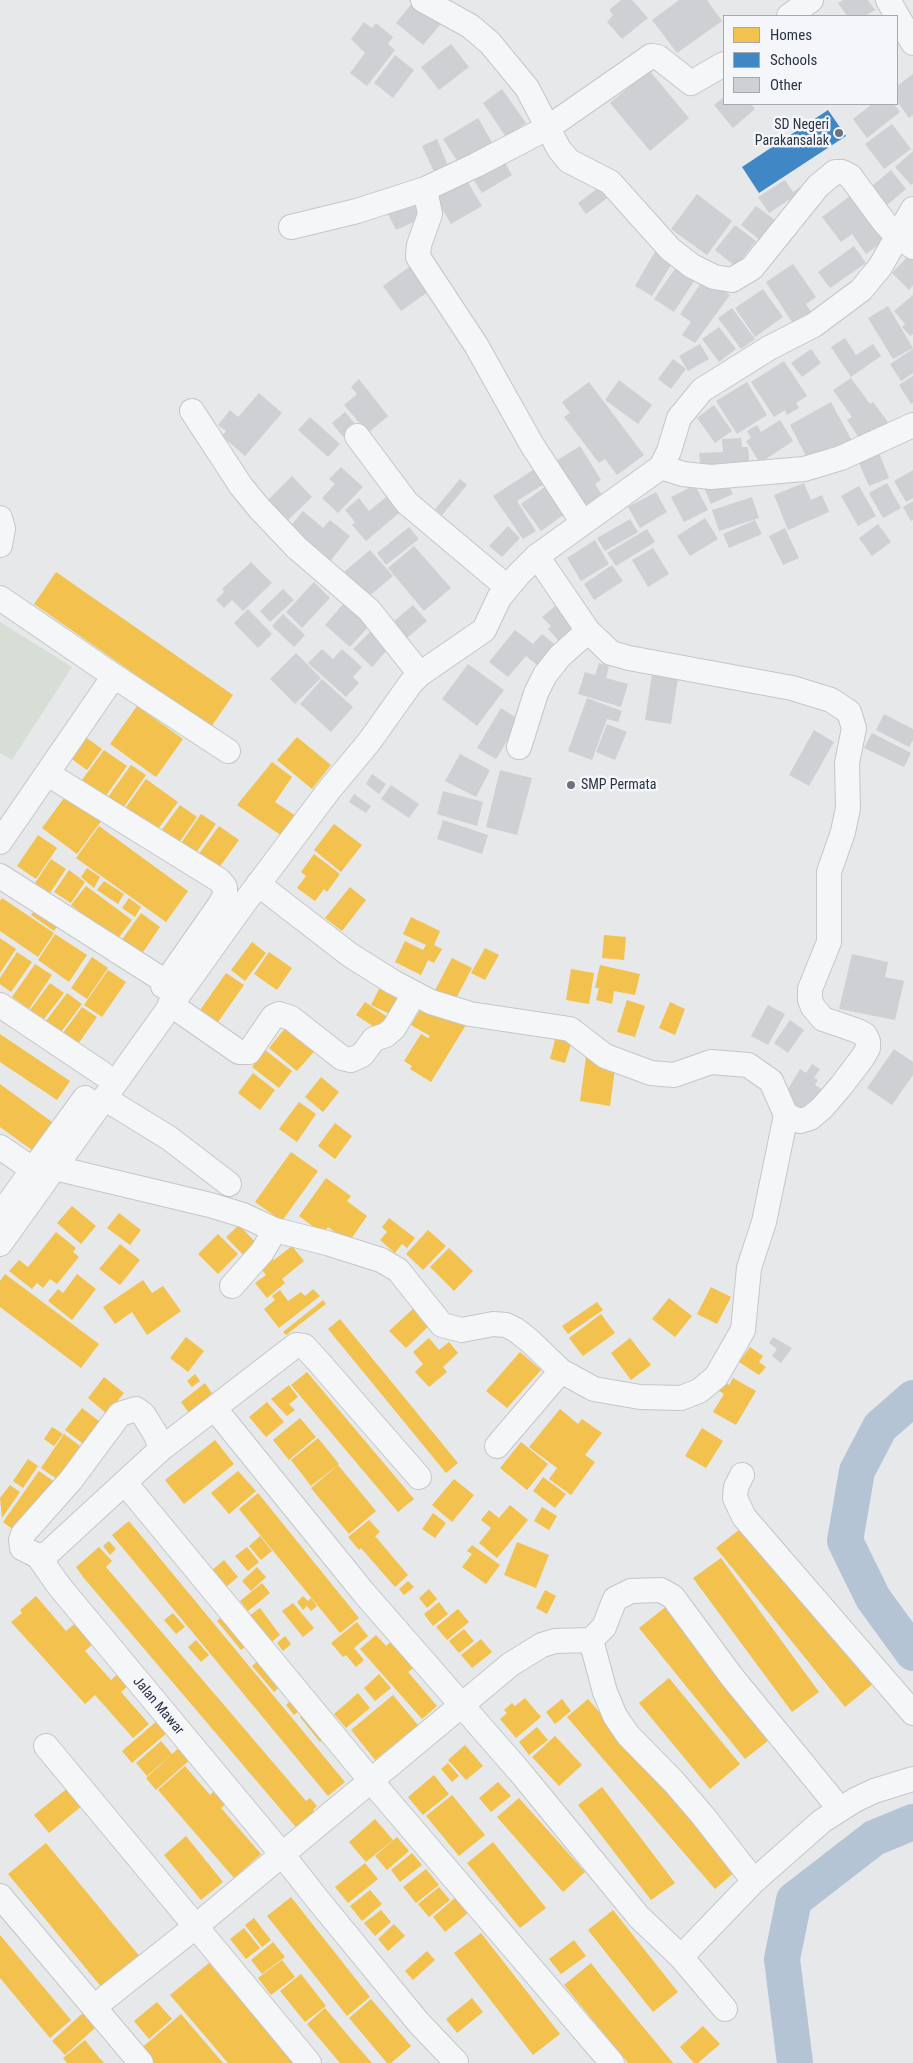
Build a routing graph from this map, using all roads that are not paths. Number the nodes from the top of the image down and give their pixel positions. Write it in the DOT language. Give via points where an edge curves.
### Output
graph roads {
  1 [pos="423,0"];
  2 [pos="811,0"];
  3 [pos="888,0"];
  4 [pos="790,15"];
  5 [pos="897,15"];
  6 [pos="898,17"];
  7 [pos="913,43"];
  8 [pos="723,65"];
  9 [pos="549,127"];
  10 [pos="424,189"];
  11 [pos="913,209"];
  12 [pos="291,227"];
  13 [pos="905,241"];
  14 [pos="192,411"];
  15 [pos="913,425"];
  16 [pos="357,436"];
  17 [pos="661,467"];
  18 [pos="0,518"];
  19 [pos="583,523"];
  20 [pos="0,544"];
  21 [pos="537,556"];
  22 [pos="507,587"];
  23 [pos="0,598"];
  24 [pos="588,631"];
  25 [pos="420,674"];
  26 [pos="114,676"];
  27 [pos="519,747"];
  28 [pos="228,751"];
  29 [pos="48,774"];
  30 [pos="0,842"];
  31 [pos="0,876"];
  32 [pos="258,884"];
  33 [pos="168,993"];
  34 [pos="414,994"];
  35 [pos="0,1005"];
  36 [pos="103,1074"];
  37 [pos="104,1098"];
  38 [pos="786,1115"];
  39 [pos="0,1147"];
  40 [pos="55,1168"];
  41 [pos="32,1169"];
  42 [pos="229,1184"];
  43 [pos="0,1215"];
  44 [pos="274,1230"];
  45 [pos="0,1244"];
  46 [pos="232,1286"];
  47 [pos="561,1371"];
  48 [pos="215,1409"];
  49 [pos="497,1446"];
  50 [pos="161,1449"];
  51 [pos="742,1475"];
  52 [pos="419,1477"];
  53 [pos="125,1483"];
  54 [pos="38,1556"];
  55 [pos="591,1640"];
  56 [pos="463,1706"];
  57 [pos="913,1713"];
  58 [pos="46,1746"];
  59 [pos="913,1779"];
  60 [pos="372,1782"];
  61 [pos="840,1808"];
  62 [pos="282,1853"];
  63 [pos="754,1880"];
  64 [pos="0,1896"];
  65 [pos="195,1927"];
  66 [pos="680,1957"];
  67 [pos="94,2007"];
  68 [pos="725,2009"];
  69 [pos="456,2062"];
  70 [pos="141,2063"];
  71 [pos="309,2063"];
  72 [pos="612,2063"];
  1 -- 9 [label="street" via="470,26 490,43 527,88"];
  2 -- 4 [label="street"];
  3 -- 5 [label="street"];
  6 -- 7 [label="street"];
  8 -- 9 [label="street" via="691,83 658,57 651,56"];
  9 -- 10 [label="street"];
  9 -- 13 [label="street" via="569,161 610,182 678,256 721,280 732,280 752,268 818,186 835,172 842,172 856,182 877,213"];
  10 -- 12 [label="street" via="357,211"];
  10 -- 19 [label="street" via="430,214 418,245 418,257 476,345 532,445"];
  11 -- 13 [label="street"];
  13 -- 17 [label="street" via="872,279 814,326 759,354 694,398 679,418"];
  14 -- 25 [label="street" via="259,508 297,548 369,610"];
  15 -- 17 [label="street" via="841,458 804,469 710,477 688,476"];
  16 -- 22 [label="street" via="407,503"];
  17 -- 19 [label="street"];
  18 -- 20 [label="street" via="3,530"];
  19 -- 21 [label="street"];
  21 -- 22 [label="street"];
  21 -- 24 [label="street"];
  22 -- 25 [label="street" via="484,630"];
  23 -- 26 [label="street"];
  24 -- 27 [label="street" via="560,656 545,676 536,693"];
  24 -- 38 [label="street" via="602,646 620,656 792,688 831,700 850,712 854,728 847,763 849,799 846,820 829,872 829,942 810,988 810,1000 823,1019 865,1034 868,1048 822,1108 810,1118 800,1121"];
  25 -- 32 [label="street"];
  26 -- 28 [label="street"];
  26 -- 29 [label="street"];
  29 -- 30 [label="street"];
  29 -- 33 [label="street" via="219,880 224,887 225,894 220,904"];
  31 -- 33 [label="street"];
  32 -- 33 [label="street"];
  32 -- 34 [label="street" via="350,955"];
  33 -- 34 [label="street" via="239,1052 249,1052 273,1017 279,1014 291,1018 342,1058 350,1060 362,1055 374,1039 394,1028"];
  33 -- 36 [label="street"];
  33 -- 37 [label="street"];
  34 -- 38 [label="street" via="470,1014 570,1029 605,1056 651,1073 674,1075 711,1062 748,1065 771,1081"];
  35 -- 36 [label="street"];
  36 -- 41 [label="street"];
  37 -- 40 [label="street"];
  37 -- 42 [label="street" via="169,1138"];
  38 -- 47 [label="street" via="764,1222 749,1268 745,1322 736,1345 716,1377 708,1386 690,1396 657,1398 594,1389"];
  39 -- 41 [label="street"];
  40 -- 44 [label="street" via="210,1204"];
  40 -- 45 [label="street"];
  41 -- 43 [label="street"];
  44 -- 46 [label="street" via="262,1252"];
  44 -- 47 [label="street" via="327,1242 381,1260 398,1270 442,1325 462,1330 492,1324 506,1325 530,1341"];
  47 -- 49 [label="street"];
  48 -- 50 [label="street"];
  48 -- 52 [label="street" via="301,1341"];
  48 -- 56 [label="street" via="364,1593"];
  50 -- 53 [label="street"];
  50 -- 54 [label="street, Jalan Mawar" via="144,1414 136,1409 120,1414 71,1480 23,1534 22,1548"];
  51 -- 57 [label="street" via="735,1498 744,1517"];
  53 -- 54 [label="street" via="47,1554"];
  53 -- 60 [label="street"];
  54 -- 62 [label="street, Jalan Mawar" via="59,1586"];
  55 -- 56 [label="street" via="568,1639 542,1645 511,1664"];
  55 -- 61 [label="street" via="604,1628 611,1605 619,1596 651,1589 669,1593 732,1677"];
  55 -- 63 [label="street" via="615,1716 628,1735 704,1817"];
  56 -- 60 [label="street"];
  56 -- 66 [label="street" via="639,1917"];
  58 -- 65 [label="street"];
  59 -- 61 [label="street" via="874,1791"];
  60 -- 62 [label="street"];
  60 -- 72 [label="street"];
  61 -- 63 [label="street"];
  62 -- 65 [label="street"];
  62 -- 69 [label="street, Jalan Mawar" via="418,2022"];
  63 -- 66 [label="street"];
  64 -- 67 [label="street"];
  65 -- 67 [label="street"];
  65 -- 71 [label="street"];
  66 -- 68 [label="street"];
  67 -- 70 [label="street"];
}
